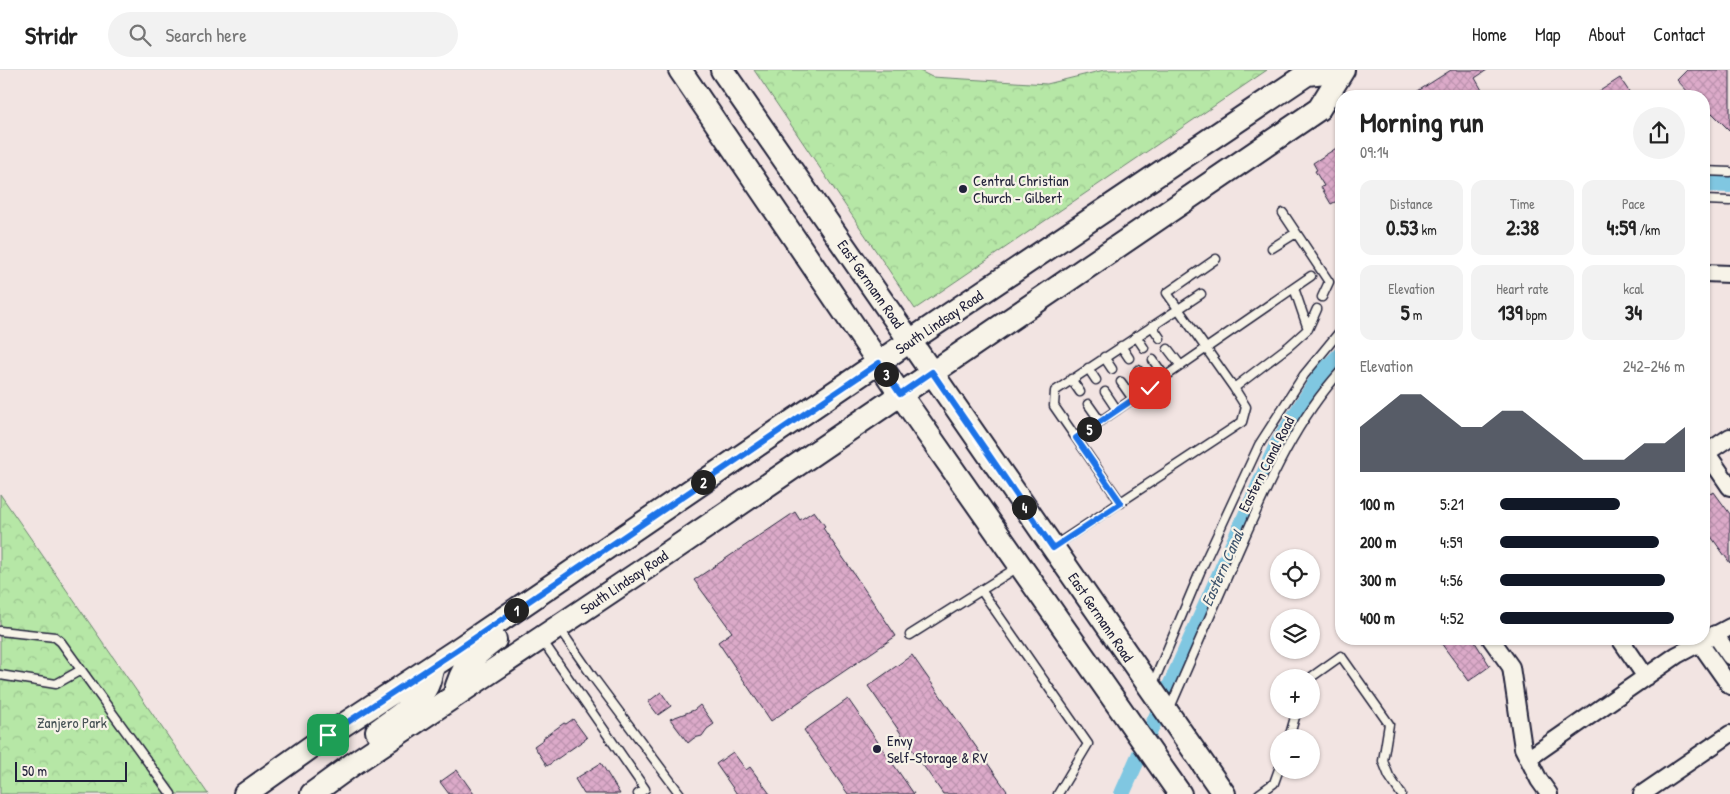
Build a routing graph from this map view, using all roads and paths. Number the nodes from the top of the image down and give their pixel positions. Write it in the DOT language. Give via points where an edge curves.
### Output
graph roads {
  1 [pos="680,70"];
  2 [pos="722,70"];
  3 [pos="1343,70"];
  4 [pos="1710,171"];
  5 [pos="1730,172"];
  6 [pos="1710,200"];
  7 [pos="1730,201"];
  8 [pos="1283,213"];
  9 [pos="1296,233"];
  10 [pos="1272,248"];
  11 [pos="1216,259"];
  12 [pos="1710,273"];
  13 [pos="1730,274"];
  14 [pos="1311,276"];
  15 [pos="1294,288"];
  16 [pos="1201,294"];
  17 [pos="1322,297"];
  18 [pos="1178,309"];
  19 [pos="1317,309"];
  20 [pos="1152,326"];
  21 [pos="1308,329"];
  22 [pos="1136,336"];
  23 [pos="1335,337"];
  24 [pos="1160,338"];
  25 [pos="910,341"];
  26 [pos="1121,346"];
  27 [pos="1144,348"];
  28 [pos="1168,349"];
  29 [pos="1206,349"];
  30 [pos="1104,357"];
  31 [pos="1129,358"];
  32 [pos="1153,360"];
  33 [pos="879,363"];
  34 [pos="1181,366"];
  35 [pos="1088,368"];
  36 [pos="1112,369"];
  37 [pos="1138,370"];
  38 [pos="932,372"];
  39 [pos="1165,377"];
  40 [pos="1335,378"];
  41 [pos="1071,379"];
  42 [pos="1096,380"];
  43 [pos="1121,382"];
  44 [pos="1150,388"];
  45 [pos="1234,388"];
  46 [pos="1080,392"];
  47 [pos="1105,392"];
  48 [pos="900,394"];
  49 [pos="1132,399"];
  50 [pos="1088,404"];
  51 [pos="1117,410"];
  52 [pos="1100,421"];
  53 [pos="1730,437"];
  54 [pos="1076,438"];
  55 [pos="1710,448"];
  56 [pos="1710,458"];
  57 [pos="1730,487"];
  58 [pos="1121,503"];
  59 [pos="1053,548"];
  60 [pos="1020,566"];
  61 [pos="550,587"];
  62 [pos="981,590"];
  63 [pos="1730,627"];
  64 [pos="0,630"];
  65 [pos="549,632"];
  66 [pos="1715,634"];
  67 [pos="910,636"];
  68 [pos="1710,637"];
  69 [pos="1495,645"];
  70 [pos="1624,645"];
  71 [pos="1694,645"];
  72 [pos="1702,645"];
  73 [pos="1730,656"];
  74 [pos="432,666"];
  75 [pos="81,670"];
  76 [pos="1320,671"];
  77 [pos="0,675"];
  78 [pos="1646,676"];
  79 [pos="1730,686"];
  80 [pos="1150,690"];
  81 [pos="454,696"];
  82 [pos="1168,714"];
  83 [pos="1730,734"];
  84 [pos="1529,758"];
  85 [pos="353,764"];
  86 [pos="1276,779"];
  87 [pos="172,794"];
  88 [pos="245,794"];
  89 [pos="312,794"];
  90 [pos="638,794"];
  91 [pos="680,794"];
  92 [pos="1058,794"];
  93 [pos="1180,794"];
  94 [pos="1224,794"];
  95 [pos="1259,794"];
  96 [pos="1400,794"];
  97 [pos="1549,794"];
  98 [pos="1642,794"];
  1 -- 33 [label="main road"];
  2 -- 25 [label="main road, East Germann Road"];
  3 -- 25 [label="main road, South Lindsay Road" via="1307,74"];
  3 -- 38 [label="main road, South Lindsay Road" via="1319,108"];
  4 -- 5 [label="lane"];
  6 -- 7 [label="lane"];
  8 -- 9 [label="lane"];
  9 -- 10 [label="lane"];
  9 -- 17 [label="lane" via="1329,282"];
  11 -- 18 [label="lane" via="1167,293"];
  12 -- 13 [label="street"];
  14 -- 15 [label="lane"];
  15 -- 21 [label="lane"];
  15 -- 29 [label="lane"];
  16 -- 18 [label="lane"];
  18 -- 20 [label="lane"];
  18 -- 29 [label="lane"];
  19 -- 21 [label="lane"];
  20 -- 22 [label="lane"];
  20 -- 24 [label="lane"];
  21 -- 45 [label="lane"];
  22 -- 26 [label="lane"];
  22 -- 27 [label="lane"];
  23 -- 80 [label="lane" via="1304,375 1259,445"];
  25 -- 33 [label="main road, South Lindsay Road"];
  25 -- 38 [label="main road, East Germann Road"];
  26 -- 30 [label="lane"];
  26 -- 31 [label="lane"];
  28 -- 34 [label="lane"];
  29 -- 34 [label="lane"];
  29 -- 45 [label="lane"];
  30 -- 35 [label="lane"];
  30 -- 36 [label="lane"];
  32 -- 39 [label="lane"];
  33 -- 48 [label="main road"];
  33 -- 61 [label="main road, South Lindsay Road"];
  34 -- 39 [label="lane"];
  35 -- 41 [label="lane"];
  35 -- 42 [label="lane"];
  37 -- 44 [label="lane"];
  38 -- 48 [label="main road, South Lindsay Road"];
  38 -- 59 [label="main road, East Germann Road"];
  39 -- 44 [label="lane"];
  40 -- 82 [label="lane, Eastern Canal Road" via="1303,421 1282,459"];
  41 -- 46 [label="lane"];
  41 -- 54 [label="lane" via="1055,391 1054,406"];
  43 -- 49 [label="lane"];
  44 -- 49 [label="lane"];
  45 -- 58 [label="lane" via="1246,407 1242,422"];
  47 -- 51 [label="lane"];
  48 -- 60 [label="main road"];
  48 -- 65 [label="main road, South Lindsay Road"];
  49 -- 51 [label="lane"];
  50 -- 52 [label="lane"];
  51 -- 52 [label="lane"];
  52 -- 54 [label="lane"];
  53 -- 55 [label="street"];
  54 -- 58 [label="lane"];
  56 -- 57 [label="street"];
  58 -- 59 [label="lane"];
  59 -- 80 [label="main road, East Germann Road"];
  60 -- 62 [label="lane"];
  60 -- 93 [label="main road"];
  61 -- 74 [label="main road, South Lindsay Road"];
  61 -- 81 [label="main road" via="520,621 469,662 460,674"];
  62 -- 67 [label="lane"];
  62 -- 92 [label="lane" via="1088,744"];
  63 -- 66 [label="street"];
  64 -- 75 [label="lane" via="55,637"];
  65 -- 81 [label="main road, South Lindsay Road"];
  65 -- 90 [label="lane" via="644,789"];
  65 -- 91 [label="lane" via="593,677"];
  66 -- 68 [label="street"];
  66 -- 73 [label="street"];
  69 -- 84 [label="street" via="1511,667 1523,748"];
  70 -- 78 [label="street"];
  71 -- 78 [label="street"];
  72 -- 79 [label="street"];
  74 -- 85 [label="main road" via="428,686 406,709 373,734"];
  74 -- 88 [label="main road, South Lindsay Road"];
  75 -- 77 [label="lane" via="56,684"];
  75 -- 87 [label="lane"];
  76 -- 96 [label="lane" via="1341,656 1388,724 1384,761"];
  78 -- 84 [label="street"];
  80 -- 82 [label="main road, East Germann Road"];
  81 -- 85 [label="main road, South Lindsay Road"];
  82 -- 94 [label="main road, East Germann Road"];
  83 -- 98 [label="street"];
  84 -- 97 [label="street"];
  85 -- 89 [label="main road, South Lindsay Road"];
  86 -- 95 [label="lane" via="1274,784"];
}
